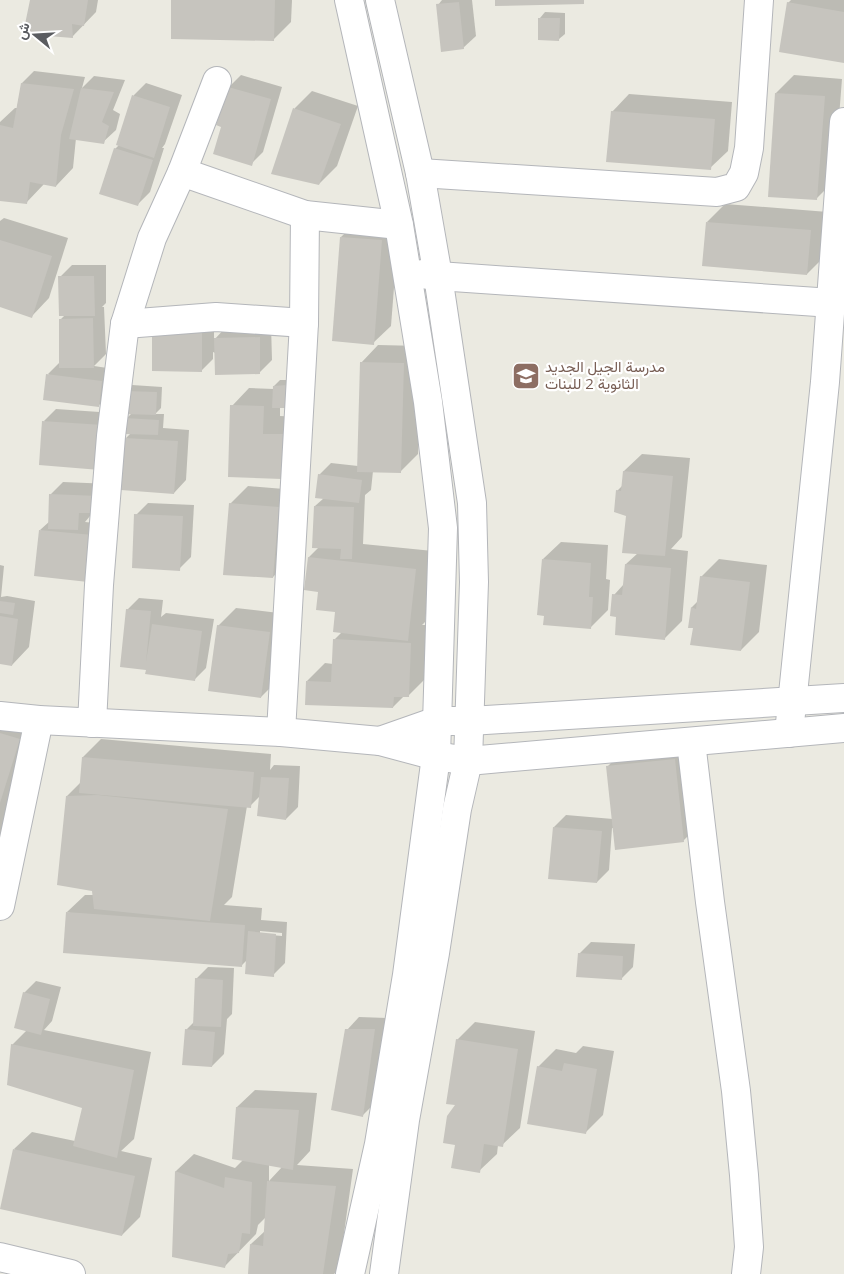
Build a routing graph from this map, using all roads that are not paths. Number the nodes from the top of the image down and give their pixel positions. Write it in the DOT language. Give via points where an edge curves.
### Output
graph roads {
  1 [pos="349,0"];
  2 [pos="380,0"];
  3 [pos="759,0"];
  4 [pos="217,81"];
  5 [pos="844,122"];
  6 [pos="182,172"];
  7 [pos="420,173"];
  8 [pos="305,215"];
  9 [pos="399,225"];
  10 [pos="406,271"];
  11 [pos="438,276"];
  12 [pos="832,303"];
  13 [pos="304,323"];
  14 [pos="125,324"];
  15 [pos="835,382"];
  16 [pos="844,698"];
  17 [pos="792,701"];
  18 [pos="0,716"];
  19 [pos="38,720"];
  20 [pos="470,721"];
  21 [pos="436,722"];
  22 [pos="92,723"];
  23 [pos="844,728"];
  24 [pos="281,732"];
  25 [pos="789,734"];
  26 [pos="380,741"];
  27 [pos="691,742"];
  28 [pos="436,756"];
  29 [pos="468,761"];
  30 [pos="0,906"];
  31 [pos="0,1257"];
  32 [pos="71,1274"];
  33 [pos="350,1274"];
  34 [pos="384,1274"];
  35 [pos="746,1274"];
  1 -- 9 [label="street"];
  2 -- 7 [label="street"];
  3 -- 7 [label="street" via="749,148 744,173 736,187 717,192"];
  4 -- 6 [label="street"];
  5 -- 12 [label="street"];
  6 -- 8 [label="street"];
  6 -- 14 [label="street" via="152,238"];
  7 -- 11 [label="street"];
  8 -- 9 [label="street"];
  8 -- 13 [label="street"];
  9 -- 10 [label="street"];
  10 -- 11 [label="street"];
  10 -- 21 [label="street" via="428,402 443,528"];
  11 -- 12 [label="street"];
  11 -- 20 [label="street" via="472,504 474,582"];
  12 -- 15 [label="street"];
  13 -- 14 [label="street" via="216,317"];
  13 -- 24 [label="street"];
  14 -- 22 [label="street" via="100,567"];
  15 -- 17 [label="street"];
  16 -- 17 [label="street"];
  17 -- 20 [label="street"];
  17 -- 25 [label="street"];
  18 -- 19 [label="street"];
  19 -- 22 [label="street"];
  19 -- 30 [label="street"];
  20 -- 21 [label="street"];
  20 -- 29 [label="street"];
  21 -- 26 [label="street"];
  21 -- 28 [label="street"];
  22 -- 24 [label="street"];
  23 -- 25 [label="street"];
  24 -- 26 [label="street"];
  25 -- 27 [label="street"];
  26 -- 28 [label="street"];
  27 -- 29 [label="street"];
  27 -- 35 [label="street" via="736,1091 749,1247"];
  28 -- 29 [label="street"];
  28 -- 33 [label="street" via="408,975 379,1144"];
  29 -- 34 [label="street" via="457,809 405,1120"];
  31 -- 32 [label="street"];
}
